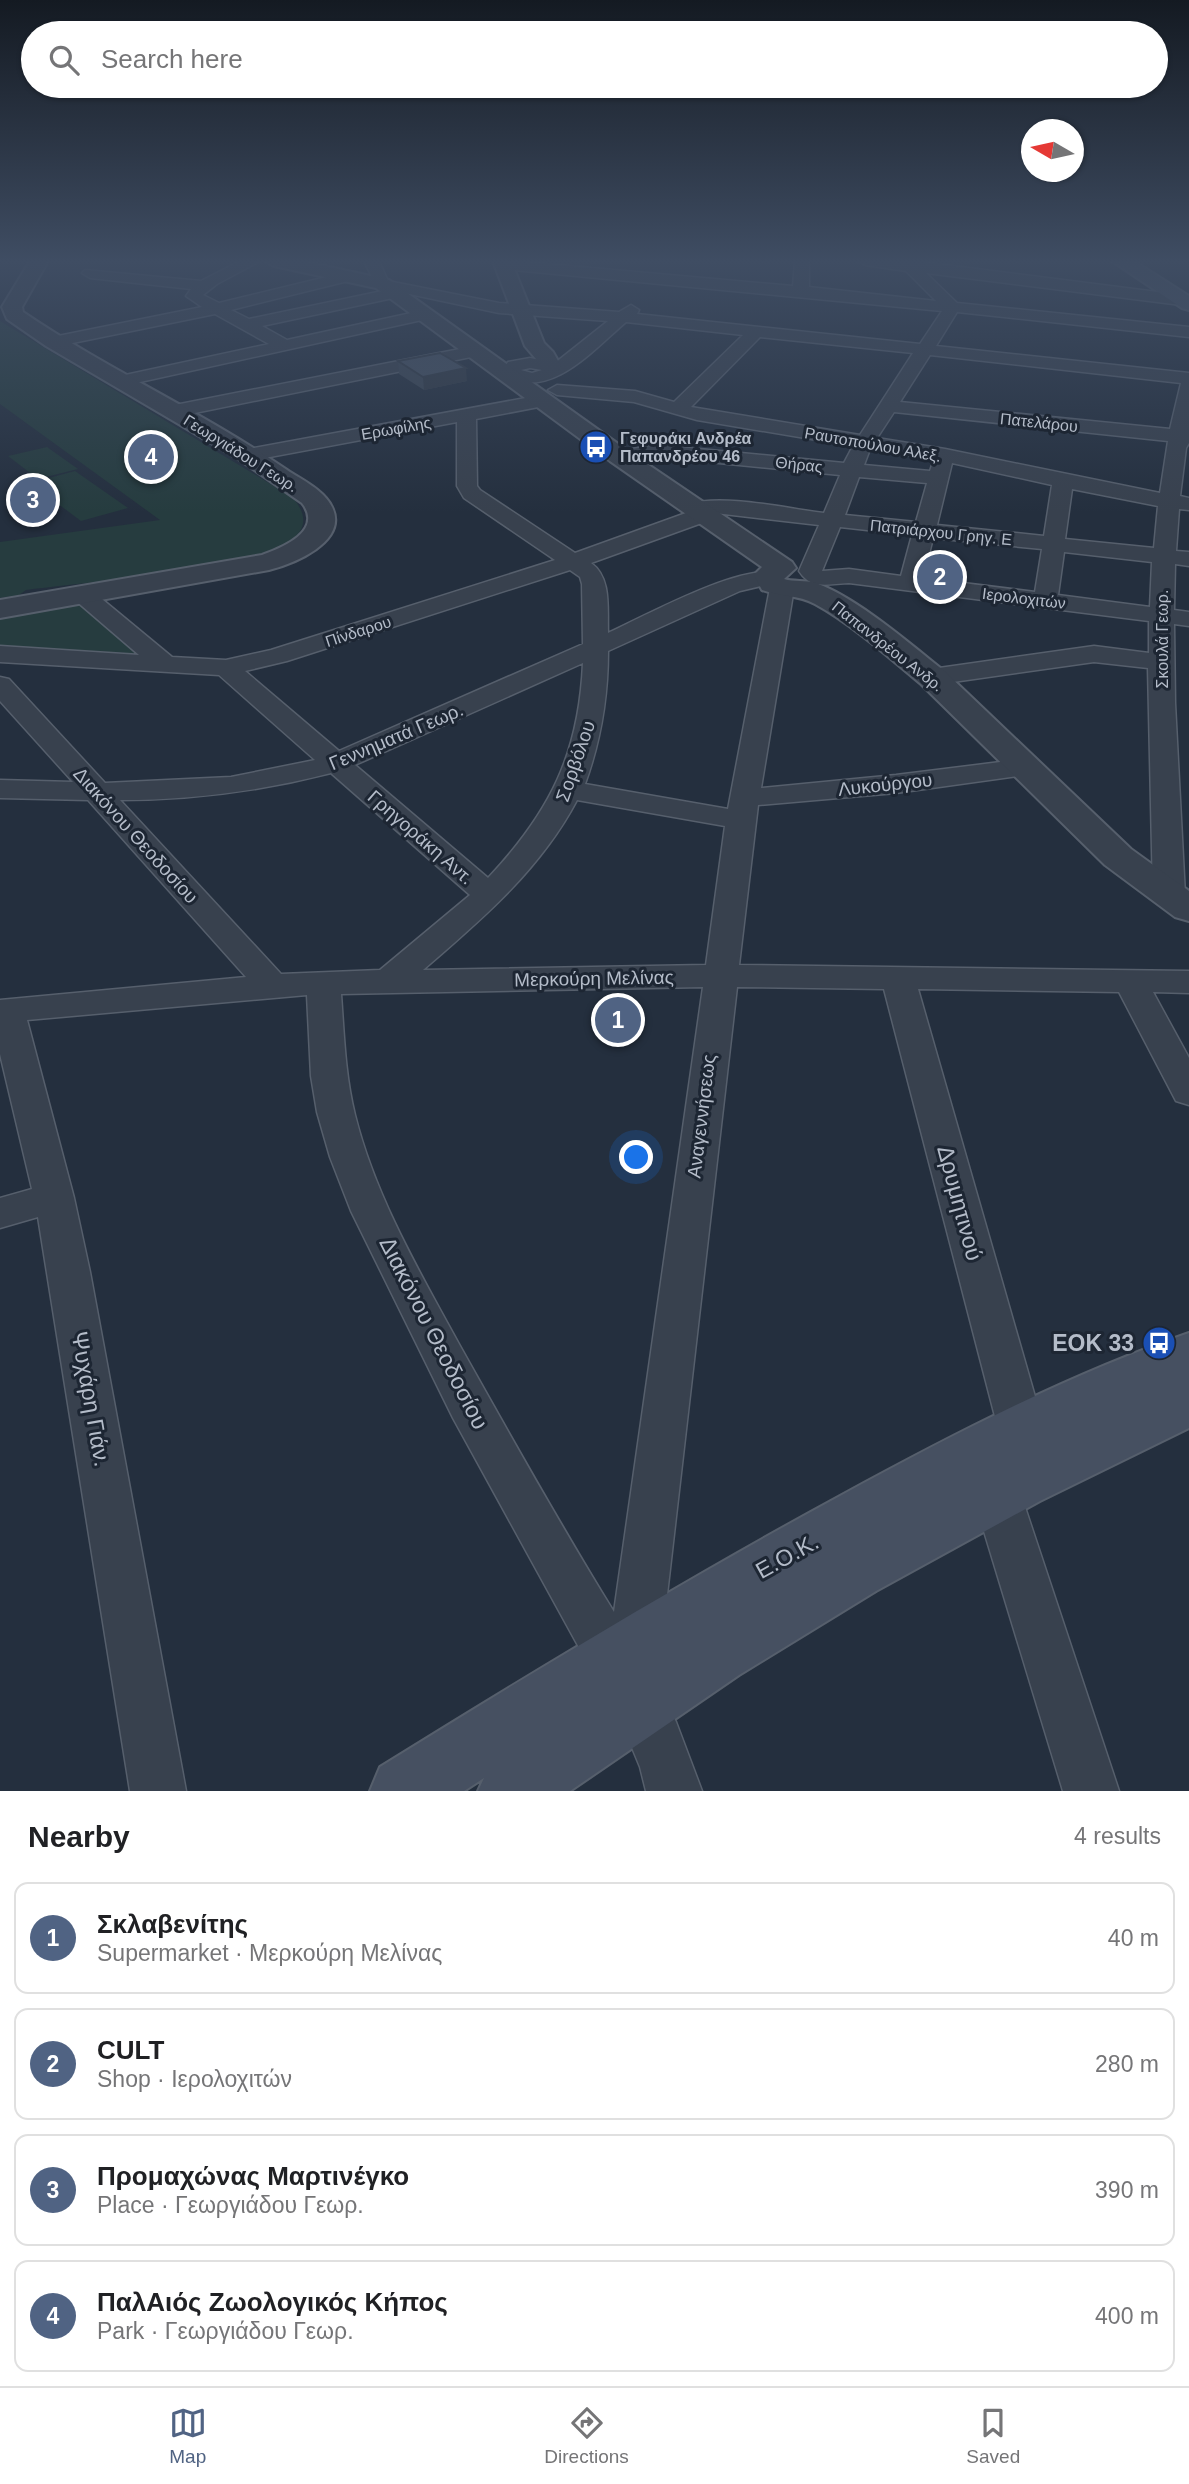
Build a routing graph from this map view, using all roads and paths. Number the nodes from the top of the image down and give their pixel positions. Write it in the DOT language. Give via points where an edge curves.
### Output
graph roads {
  1 [pos="57,345"];
  2 [pos="283,345"];
  3 [pos="292,345"];
  4 [pos="466,345"];
  5 [pos="528,345"];
  6 [pos="590,345"];
  7 [pos="742,345"];
  8 [pos="872,345"];
  9 [pos="927,345"];
  10 [pos="1187,345"];
  11 [pos="286,346"];
  12 [pos="923,350"];
  13 [pos="475,351"];
  14 [pos="1186,365"];
  15 [pos="534,375"];
  16 [pos="122,382"];
  17 [pos="1189,384"];
  18 [pos="889,406"];
  19 [pos="678,409"];
  20 [pos="175,411"];
  21 [pos="466,415"];
  22 [pos="1183,437"];
  23 [pos="866,441"];
  24 [pos="249,455"];
  25 [pos="945,455"];
  26 [pos="619,456"];
  27 [pos="852,469"];
  28 [pos="939,478"];
  29 [pos="1063,481"];
  30 [pos="1178,503"];
  31 [pos="698,512"];
  32 [pos="833,520"];
  33 [pos="924,530"];
  34 [pos="1054,544"];
  35 [pos="1162,556"];
  36 [pos="1189,559"];
  37 [pos="576,561"];
  38 [pos="794,579"];
  39 [pos="910,584"];
  40 [pos="83,594"];
  41 [pos="1045,601"];
  42 [pos="0,609"];
  43 [pos="1161,615"];
  44 [pos="1189,619"];
  45 [pos="596,649"];
  46 [pos="0,654"];
  47 [pos="1161,662"];
  48 [pos="164,663"];
  49 [pos="226,668"];
  50 [pos="932,677"];
  51 [pos="0,685"];
  52 [pos="1162,694"];
  53 [pos="1189,697"];
  54 [pos="337,763"];
  55 [pos="1025,767"];
  56 [pos="1176,769"];
  57 [pos="0,789"];
  58 [pos="569,790"];
  59 [pos="97,791"];
  60 [pos="743,809"];
  61 [pos="489,896"];
  62 [pos="1179,902"];
  63 [pos="719,976"];
  64 [pos="898,979"];
  65 [pos="388,981"];
  66 [pos="1189,982"];
  67 [pos="323,983"];
  68 [pos="1131,983"];
  69 [pos="272,985"];
  70 [pos="4,1011"];
  71 [pos="1189,1092"];
  72 [pos="54,1198"];
  73 [pos="0,1213"];
  74 [pos="1189,1355"];
  75 [pos="1189,1402"];
  76 [pos="1021,1428"];
  77 [pos="997,1495"];
  78 [pos="629,1671"];
  79 [pos="158,1791"];
  80 [pos="404,1791"];
  81 [pos="512,1791"];
  82 [pos="674,1791"];
  83 [pos="1091,1791"];
  1 -- 16 [label="street, Γεωργιάδου Γεωρ."];
  2 -- 11 [label="street"];
  3 -- 11 [label="street"];
  4 -- 13 [label="street, Παπανδρέου Ανδρ."];
  5 -- 15 [label="street"];
  6 -- 15 [label="street"];
  7 -- 19 [label="street"];
  8 -- 12 [label="street, Παπανδρέου Ανδρ."];
  9 -- 12 [label="street, Αναγεννήσεως"];
  10 -- 14 [label="street"];
  11 -- 16 [label="street"];
  12 -- 14 [label="street, Παπανδρέου Ανδρ."];
  12 -- 18 [label="street, Αναγεννήσεως"];
  13 -- 15 [label="street, Παπανδρέου Ανδρ."];
  13 -- 20 [label="street"];
  15 -- 19 [label="street, Ραυτοπούλου Αλεξ."];
  15 -- 21 [label="street, Ερωφίλης"];
  15 -- 26 [label="street, Παπανδρέου Ανδρ."];
  16 -- 20 [label="street, Γεωργιάδου Γεωρ."];
  17 -- 22 [label="street, Σκουλά Γεωρ."];
  18 -- 22 [label="street, Πατελάρου"];
  18 -- 23 [label="street, Αναγεννήσεως"];
  19 -- 23 [label="street, Ραυτοπούλου Αλεξ."];
  20 -- 24 [label="street, Γεωργιάδου Γεωρ."];
  21 -- 24 [label="street, Ερωφίλης"];
  21 -- 37 [label="street" via="471,494"];
  22 -- 30 [label="street, Σκουλά Γεωρ."];
  23 -- 25 [label="street, Ραυτοπούλου Αλεξ."];
  23 -- 27 [label="street, Αναγεννήσεως"];
  24 -- 40 [label="street, Γεωργιάδου Γεωρ." via="320,509 321,524 308,544 256,565"];
  25 -- 28 [label="street"];
  25 -- 29 [label="street, Ραυτοπούλου Αλεξ."];
  26 -- 27 [label="street, Θήρας" via="658,451"];
  26 -- 31 [label="street, Παπανδρέου Ανδρ."];
  27 -- 28 [label="street, Θήρας"];
  27 -- 32 [label="street, Αναγεννήσεως"];
  28 -- 33 [label="street"];
  29 -- 30 [label="street, Ραυτοπούλου Αλεξ."];
  29 -- 34 [label="street"];
  30 -- 35 [label="street, Σκουλά Γεωρ."];
  31 -- 32 [label="street, Πατριάρχου Γρηγ. Ε" via="715,507"];
  31 -- 37 [label="street, Πίνδαρου"];
  31 -- 38 [label="street, Παπανδρέου Ανδρ."];
  32 -- 33 [label="street, Πατριάρχου Γρηγ. Ε"];
  32 -- 38 [label="street, Αναγεννήσεως"];
  33 -- 34 [label="street, Πατριάρχου Γρηγ. Ε"];
  33 -- 39 [label="street"];
  34 -- 35 [label="street, Πατριάρχου Γρηγ. Ε"];
  34 -- 41 [label="street"];
  35 -- 36 [label="street, Πατριάρχου Γρηγ. Ε"];
  35 -- 43 [label="street, Σκουλά Γεωρ."];
  37 -- 45 [label="street, Σορβόλου" via="594,579"];
  37 -- 49 [label="street, Πίνδαρου" via="278,656"];
  38 -- 39 [label="street, Ιερολοχιτών" via="849,576"];
  38 -- 45 [label="street, Γεννηματά Γεωρ." via="732,586"];
  38 -- 50 [label="street, Παπανδρέου Ανδρ." via="841,608"];
  38 -- 60 [label="street, Αναγεννήσεως"];
  39 -- 41 [label="street, Ιερολοχιτών"];
  40 -- 42 [label="street, Γεωργιάδου Γεωρ."];
  40 -- 48 [label="street"];
  41 -- 43 [label="street, Ιερολοχιτών"];
  43 -- 44 [label="street, Ιερολοχιτών"];
  43 -- 47 [label="street, Σκουλά Γεωρ."];
  45 -- 54 [label="street, Γεννηματά Γεωρ."];
  45 -- 58 [label="street, Σορβόλου" via="590,722"];
  46 -- 48 [label="street, Πίνδαρου"];
  47 -- 50 [label="street" via="1094,654"];
  47 -- 52 [label="street, Σκουλά Γεωρ."];
  48 -- 49 [label="street, Πίνδαρου"];
  49 -- 54 [label="street, Γρηγοράκη Αντ."];
  50 -- 55 [label="street, Παπανδρέου Ανδρ."];
  51 -- 59 [label="street, Διακόνου Θεοδοσίου"];
  52 -- 53 [label="street"];
  52 -- 56 [label="street, Σκουλά Γεωρ."];
  54 -- 59 [label="street, Γεννηματά Γεωρ." via="301,775 238,784"];
  54 -- 61 [label="street, Γρηγοράκη Αντ."];
  55 -- 60 [label="street, Λυκούργου"];
  55 -- 62 [label="street, Παπανδρέου Ανδρ." via="1118,857"];
  56 -- 62 [label="street, Σκουλά Γεωρ."];
  57 -- 59 [label="street, Γεννηματά Γεωρ."];
  58 -- 60 [label="street, Λυκούργου"];
  58 -- 61 [label="street, Σορβόλου" via="536,844"];
  59 -- 69 [label="street, Διακόνου Θεοδοσίου"];
  60 -- 63 [label="street, Αναγεννήσεως"];
  61 -- 65 [label="street, Σορβόλου"];
  63 -- 64 [label="street, Μερκούρη Μελίνας"];
  63 -- 65 [label="street, Μερκούρη Μελίνας"];
  63 -- 78 [label="street, Αναγεννήσεως"];
  64 -- 68 [label="street, Μερκούρη Μελίνας"];
  64 -- 76 [label="street, Δρυμητινού"];
  65 -- 67 [label="street, Μερκούρη Μελίνας"];
  66 -- 68 [label="street, Μερκούρη Μελίνας"];
  67 -- 69 [label="street, Μερκούρη Μελίνας"];
  67 -- 78 [label="street, Διακόνου Θεοδοσίου" via="339,1129 363,1191 427,1325"];
  68 -- 71 [label="street"];
  69 -- 70 [label="street, Μερκούρη Μελίνας"];
  70 -- 72 [label="street, Ψυχάρη Γιάν."];
  72 -- 73 [label="street"];
  72 -- 79 [label="street, Ψυχάρη Γιάν."];
  74 -- 76 [label="main road, Ε.Ο.Κ."];
  75 -- 77 [label="main road, Ε.Ο.Κ."];
  76 -- 78 [label="main road, Ε.Ο.Κ." via="738,1583"];
  77 -- 78 [label="main road, Ε.Ο.Κ." via="705,1661"];
  77 -- 83 [label="street"];
  78 -- 80 [label="main road, Ε.Ο.Κ."];
  78 -- 81 [label="main road, Ε.Ο.Κ."];
  78 -- 82 [label="street, Διακόνου Θεοδοσίου"];
}
